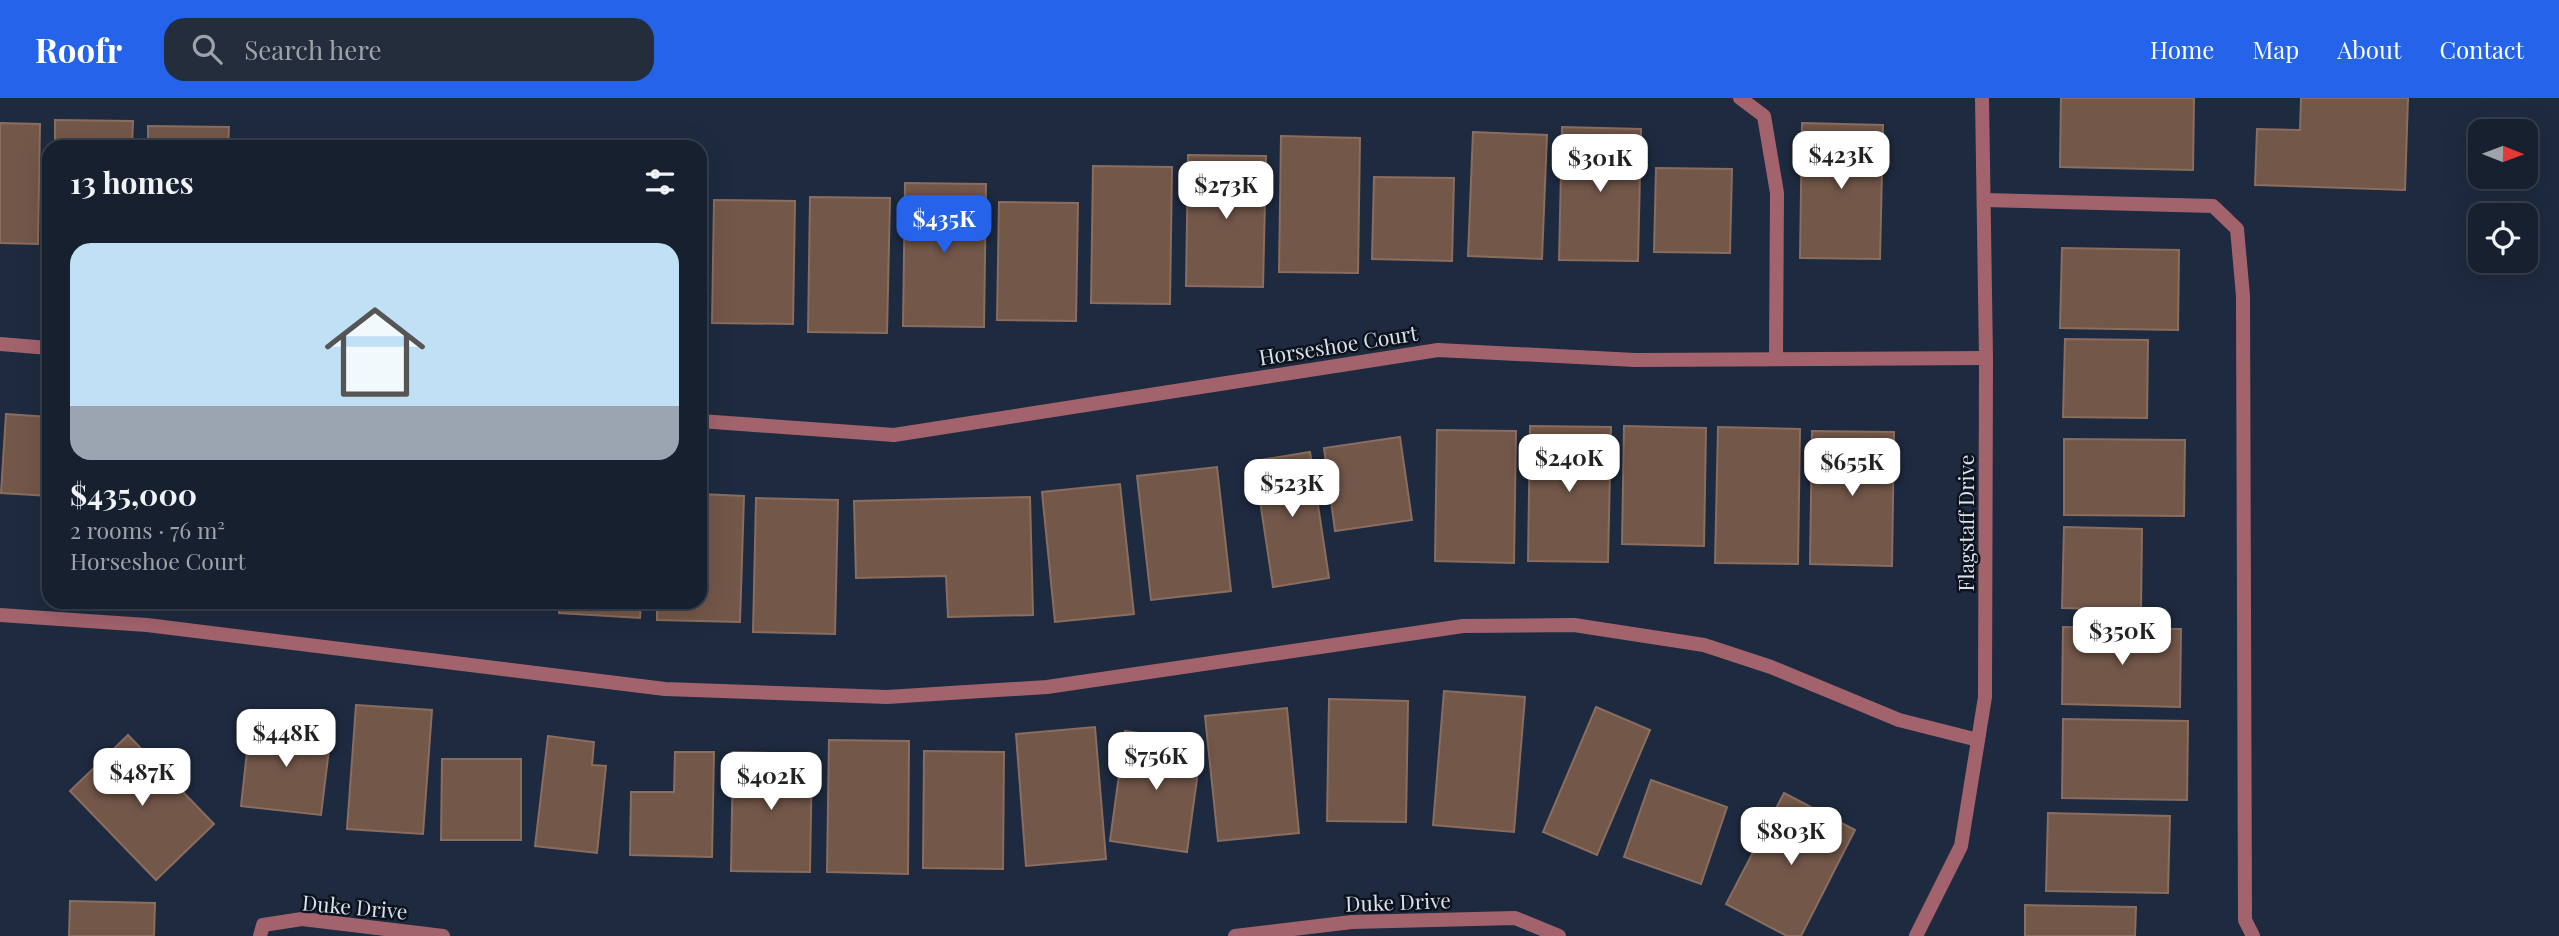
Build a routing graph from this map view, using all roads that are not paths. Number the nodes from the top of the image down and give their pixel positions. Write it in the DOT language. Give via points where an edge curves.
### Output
graph roads {
  1 [pos="1740,98"];
  2 [pos="1982,98"];
  3 [pos="1984,200"];
  4 [pos="0,344"];
  5 [pos="42,347"];
  6 [pos="1986,358"];
  7 [pos="1776,359"];
  8 [pos="707,422"];
  9 [pos="0,615"];
  10 [pos="1978,740"];
  11 [pos="262,931"];
  12 [pos="443,936"];
  13 [pos="1235,936"];
  14 [pos="1559,936"];
  15 [pos="1916,936"];
  16 [pos="2253,936"];
  1 -- 7 [label="street" via="1763,116 1777,193"];
  2 -- 3 [label="street, Flagstaff Drive"];
  3 -- 6 [label="street, Flagstaff Drive"];
  3 -- 16 [label="street" via="2213,206 2237,229 2243,296 2245,920"];
  4 -- 5 [label="street"];
  6 -- 7 [label="street, Horseshoe Court"];
  6 -- 10 [label="street, Flagstaff Drive" via="1985,697"];
  7 -- 8 [label="street, Horseshoe Court" via="1635,360 1438,350 894,435"];
  9 -- 10 [label="street" via="147,625 665,689 887,697 1047,687 1462,626 1574,625 1704,645 1771,667 1899,720"];
  10 -- 15 [label="street, Flagstaff Drive" via="1961,846"];
  11 -- 12 [label="street, Duke Drive" via="302,919"];
  13 -- 14 [label="street, Duke Drive" via="1352,922 1515,918"];
}
